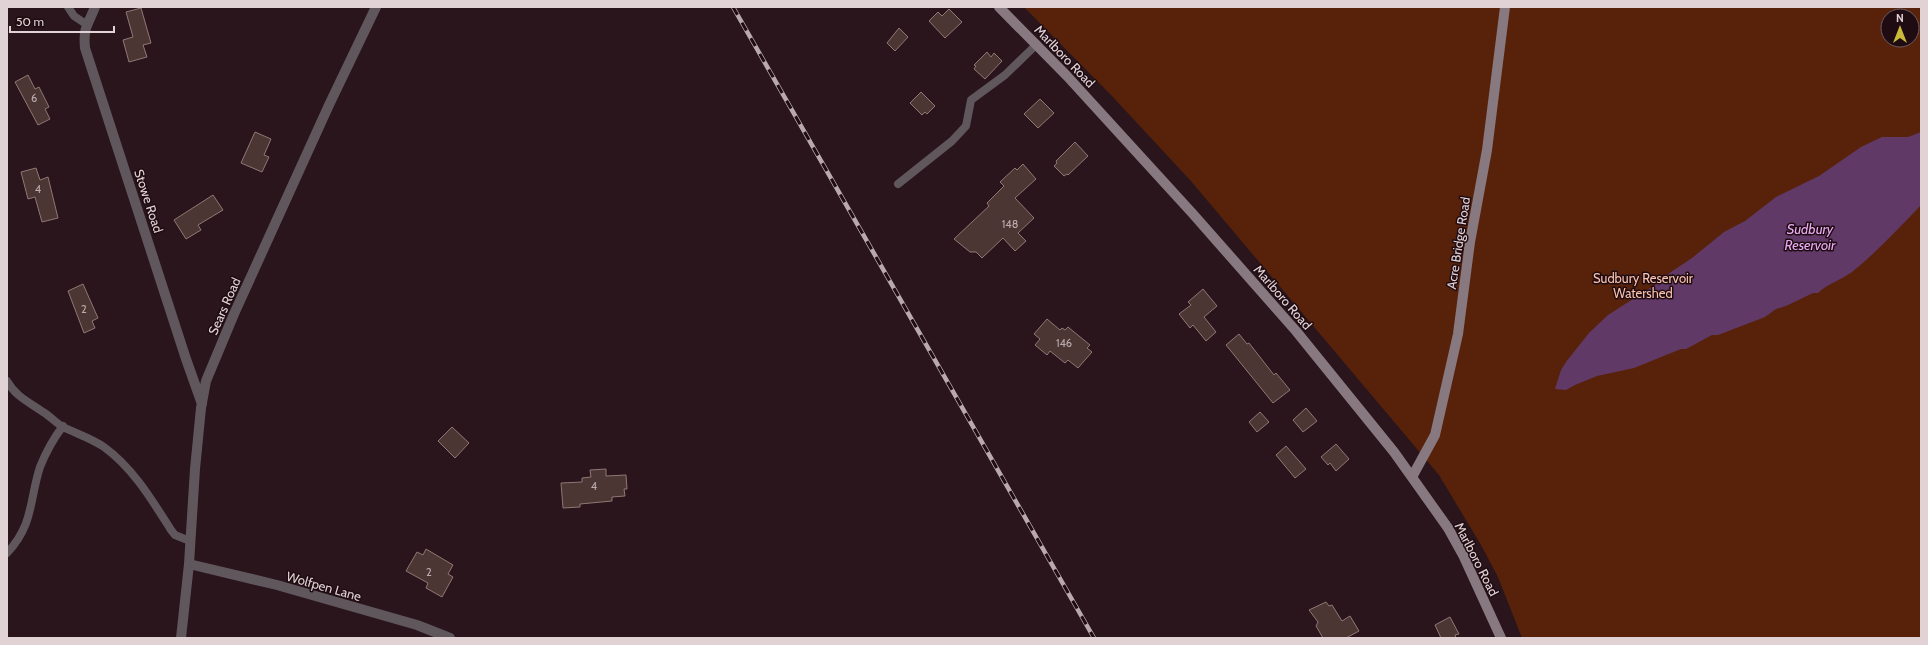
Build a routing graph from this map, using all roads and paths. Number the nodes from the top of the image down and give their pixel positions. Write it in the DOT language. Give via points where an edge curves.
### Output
graph roads {
  1 [pos="68,7"];
  2 [pos="95,7"];
  3 [pos="376,7"];
  4 [pos="999,7"];
  5 [pos="1505,7"];
  6 [pos="86,24"];
  7 [pos="1037,44"];
  8 [pos="898,184"];
  9 [pos="7,381"];
  10 [pos="202,404"];
  11 [pos="63,426"];
  12 [pos="1412,477"];
  13 [pos="190,541"];
  14 [pos="7,553"];
  15 [pos="189,564"];
  16 [pos="181,638"];
  17 [pos="450,638"];
  18 [pos="1501,638"];
  1 -- 6 [label="lane" via="74,16"];
  2 -- 6 [label="street, Stowe Road"];
  3 -- 10 [label="street, Sears Road" via="328,105 234,314 206,381"];
  4 -- 7 [label="main road, Marlboro Road"];
  5 -- 12 [label="main road, Acre Bridge Road" via="1487,150 1470,242 1458,334 1435,435"];
  6 -- 10 [label="street, Stowe Road" via="85,48"];
  7 -- 8 [label="lane" via="1005,75 971,100 966,126 952,141"];
  7 -- 12 [label="main road, Marlboro Road" via="1173,190 1296,331"];
  9 -- 11 [label="lane" via="23,400"];
  10 -- 13 [label="street, Sears Road"];
  11 -- 13 [label="lane" via="93,440 122,462 142,485 170,530"];
  11 -- 14 [label="lane" via="50,444 40,468 26,525 18,541"];
  12 -- 18 [label="main road, Marlboro Road" via="1448,528 1463,555"];
  13 -- 15 [label="street, Sears Road"];
  15 -- 16 [label="street, Sears Road"];
  15 -- 17 [label="street, Wolfpen Lane" via="277,585 417,625"];
}
